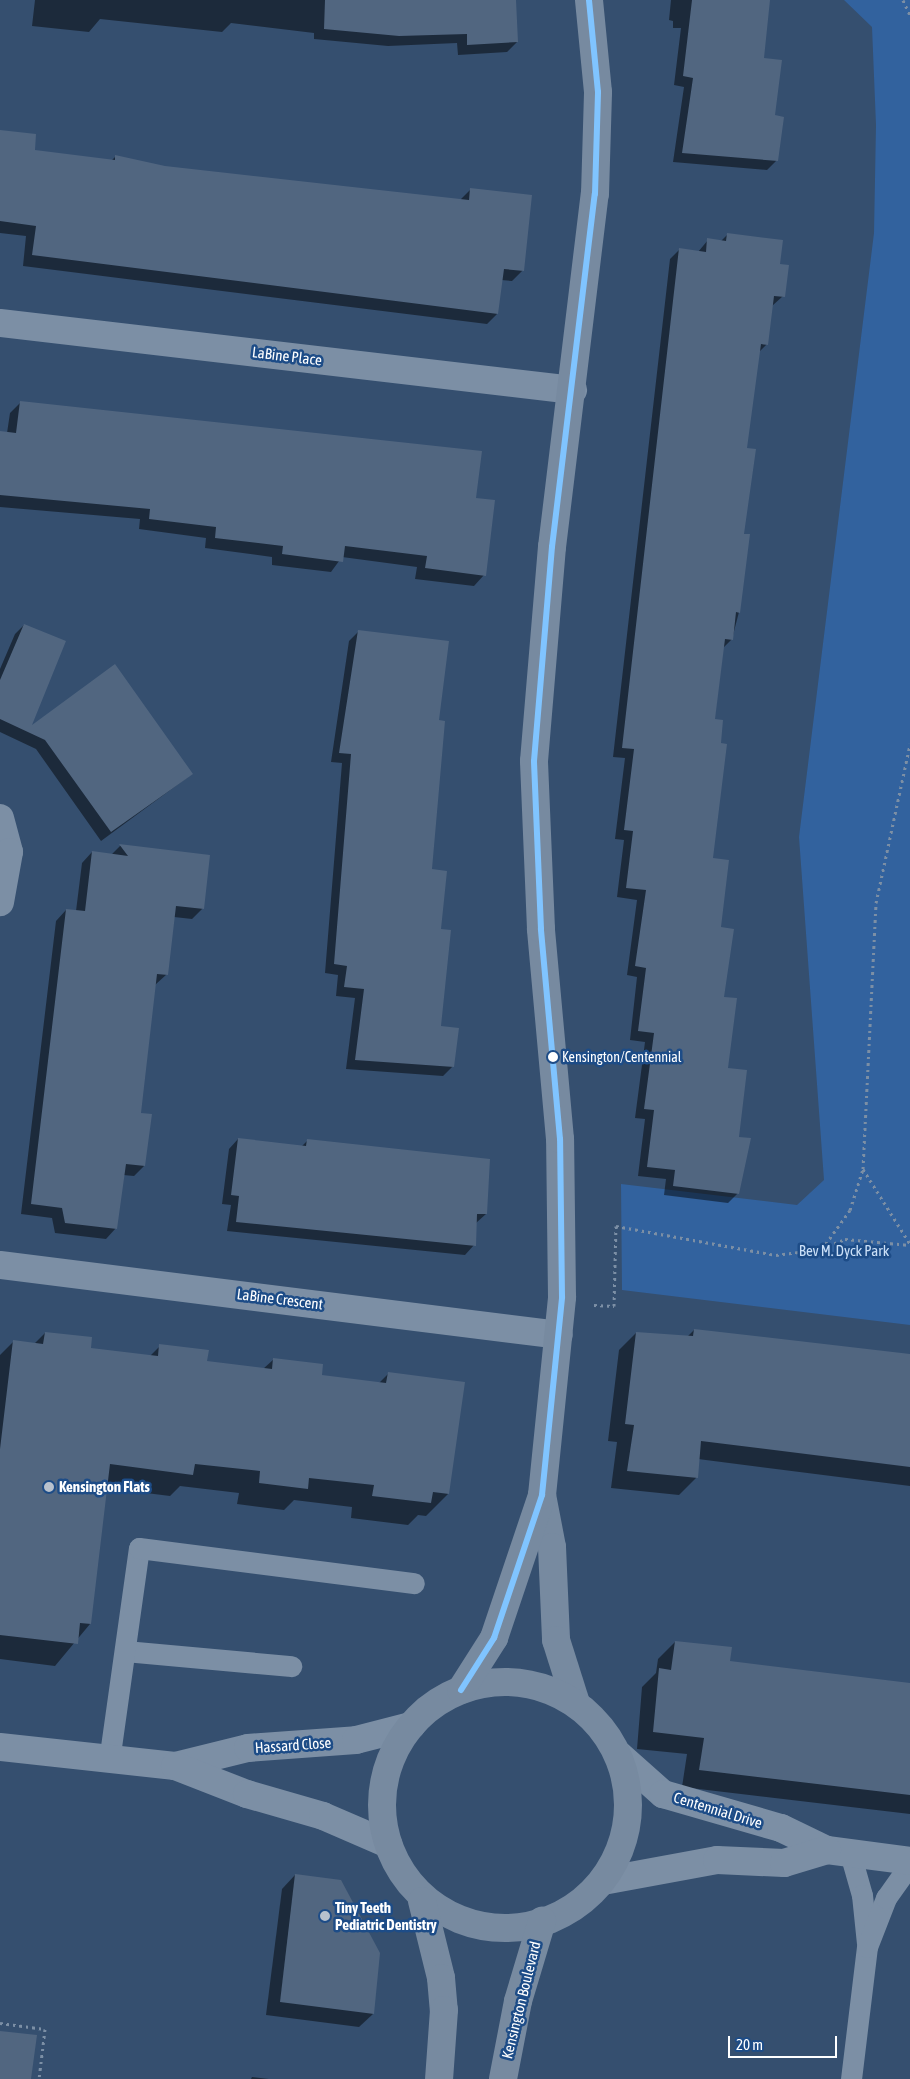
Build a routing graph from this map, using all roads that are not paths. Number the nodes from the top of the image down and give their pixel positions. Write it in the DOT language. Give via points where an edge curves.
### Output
graph roads {
  1 [pos="590,0"];
  2 [pos="0,323"];
  3 [pos="573,390"];
  4 [pos="0,818"];
  5 [pos="0,902"];
  6 [pos="0,1265"];
  7 [pos="559,1335"];
  8 [pos="542,1495"];
  9 [pos="414,1583"];
  10 [pos="125,1651"];
  11 [pos="291,1666"];
  12 [pos="461,1690"];
  13 [pos="576,1704"];
  14 [pos="411,1726"];
  15 [pos="0,1746"];
  16 [pos="618,1755"];
  17 [pos="110,1761"];
  18 [pos="175,1766"];
  19 [pos="388,1844"];
  20 [pos="839,1851"];
  21 [pos="910,1862"];
  22 [pos="603,1881"];
  23 [pos="422,1901"];
  24 [pos="542,1921"];
  25 [pos="867,1947"];
  26 [pos="439,2079"];
  27 [pos="503,2079"];
  28 [pos="851,2079"];
  1 -- 3 [label="main road" via="598,92 595,194"];
  2 -- 3 [label="street, LaBine Place"];
  3 -- 7 [label="main road" via="548,584 534,761 538,890 564,1212"];
  4 -- 5 [label="street" via="9,852"];
  6 -- 7 [label="street, LaBine Crescent"];
  7 -- 8 [label="main road"];
  8 -- 12 [label="main road" via="494,1638"];
  8 -- 13 [label="main road" via="552,1547 556,1640"];
  9 -- 10 [label="lane" via="139,1548"];
  10 -- 11 [label="lane"];
  10 -- 17 [label="lane"];
  12 -- 13 [label="main road" via="500,1682 540,1687"];
  12 -- 14 [label="main road" via="434,1705"];
  13 -- 16 [label="main road" via="600,1726"];
  14 -- 18 [label="street, Hassard Close" via="356,1740 248,1748"];
  14 -- 19 [label="main road" via="394,1753 384,1782 382,1813"];
  15 -- 17 [label="street, Hassard Close"];
  16 -- 20 [label="street, Centennial Drive" via="663,1794 781,1828"];
  16 -- 22 [label="main road" via="629,1798 624,1842"];
  17 -- 18 [label="street, Hassard Close"];
  18 -- 19 [label="street, Hassard Close" via="247,1794 323,1816"];
  19 -- 23 [label="main road"];
  20 -- 21 [label="street, Centennial Drive"];
  20 -- 22 [label="street, Centennial Drive" via="784,1863 708,1861"];
  20 -- 25 [label="lane" via="862,1895"];
  21 -- 25 [label="lane" via="886,1898"];
  22 -- 24 [label="main road" via="578,1905"];
  23 -- 24 [label="main road" via="465,1922 507,1928"];
  23 -- 26 [label="main road" via="441,1978 444,2010"];
  24 -- 27 [label="main road, Kensington Boulevard" via="518,2001"];
  25 -- 28 [label="lane"];
}
